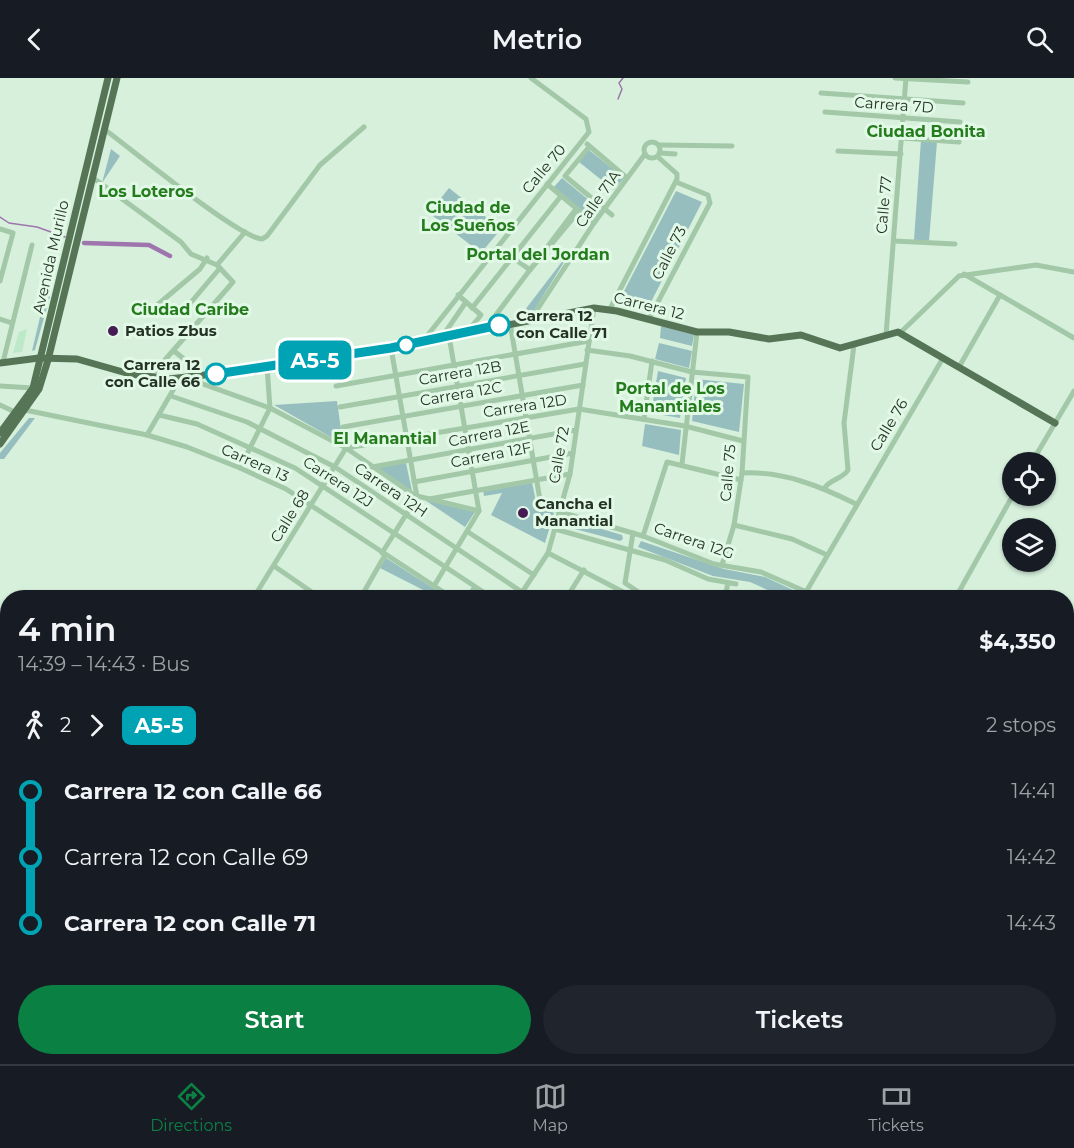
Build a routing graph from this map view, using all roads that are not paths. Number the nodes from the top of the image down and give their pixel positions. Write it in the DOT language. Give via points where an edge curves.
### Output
graph roads {
  1 [pos="108,78"];
  2 [pos="122,78"];
  3 [pos="531,78"];
  4 [pos="895,78"];
  5 [pos="906,78"];
  6 [pos="116,81"];
  7 [pos="968,82"];
  8 [pos="821,93"];
  9 [pos="904,99"];
  10 [pos="963,103"];
  11 [pos="825,112"];
  12 [pos="903,117"];
  13 [pos="960,122"];
  14 [pos="364,127"];
  15 [pos="104,129"];
  16 [pos="902,138"];
  17 [pos="583,141"];
  18 [pos="959,141"];
  19 [pos="659,145"];
  20 [pos="732,146"];
  21 [pos="589,147"];
  22 [pos="838,151"];
  23 [pos="645,154"];
  24 [pos="675,154"];
  25 [pos="901,154"];
  26 [pos="659,155"];
  27 [pos="92,177"];
  28 [pos="627,178"];
  29 [pos="676,182"];
  30 [pos="547,184"];
  31 [pos="561,196"];
  32 [pos="578,210"];
  33 [pos="604,210"];
  34 [pos="612,215"];
  35 [pos="594,224"];
  36 [pos="0,229"];
  37 [pos="245,232"];
  38 [pos="894,241"];
  39 [pos="955,244"];
  40 [pos="32,245"];
  41 [pos="0,252"];
  42 [pos="7,254"];
  43 [pos="512,256"];
  44 [pos="207,258"];
  45 [pos="218,266"];
  46 [pos="530,270"];
  47 [pos="1074,272"];
  48 [pos="964,274"];
  49 [pos="1,277"];
  50 [pos="458,295"];
  51 [pos="1000,295"];
  52 [pos="466,302"];
  53 [pos="156,306"];
  54 [pos="139,307"];
  55 [pos="472,308"];
  56 [pos="594,308"];
  57 [pos="610,309"];
  58 [pos="531,319"];
  59 [pos="649,319"];
  60 [pos="0,320"];
  61 [pos="12,323"];
  62 [pos="510,323"];
  63 [pos="486,328"];
  64 [pos="468,332"];
  65 [pos="697,332"];
  66 [pos="900,333"];
  67 [pos="886,335"];
  68 [pos="445,336"];
  69 [pos="1074,338"];
  70 [pos="423,341"];
  71 [pos="589,341"];
  72 [pos="854,345"];
  73 [pos="391,348"];
  74 [pos="587,350"];
  75 [pos="174,351"];
  76 [pos="515,354"];
  77 [pos="45,358"];
  78 [pos="943,358"];
  79 [pos="652,361"];
  80 [pos="1,362"];
  81 [pos="189,363"];
  82 [pos="585,364"];
  83 [pos="455,365"];
  84 [pos="267,367"];
  85 [pos="959,367"];
  86 [pos="692,372"];
  87 [pos="519,375"];
  88 [pos="395,376"];
  89 [pos="182,377"];
  90 [pos="150,378"];
  91 [pos="583,385"];
  92 [pos="0,386"];
  93 [pos="336,386"];
  94 [pos="459,386"];
  95 [pos="33,388"];
  96 [pos="1074,391"];
  97 [pos="522,395"];
  98 [pos="171,396"];
  99 [pos="398,396"];
  100 [pos="0,405"];
  101 [pos="340,407"];
  102 [pos="462,407"];
  103 [pos="270,408"];
  104 [pos="25,410"];
  105 [pos="579,410"];
  106 [pos="15,412"];
  107 [pos="159,415"];
  108 [pos="402,417"];
  109 [pos="526,417"];
  110 [pos="645,419"];
  111 [pos="1055,423"];
  112 [pos="685,426"];
  113 [pos="343,427"];
  114 [pos="465,427"];
  115 [pos="260,428"];
  116 [pos="1,429"];
  117 [pos="576,430"];
  118 [pos="147,435"];
  119 [pos="405,437"];
  120 [pos="529,438"];
  121 [pos="743,441"];
  122 [pos="0,444"];
  123 [pos="251,446"];
  124 [pos="346,448"];
  125 [pos="469,450"];
  126 [pos="1038,452"];
  127 [pos="573,453"];
  128 [pos="532,459"];
  129 [pos="410,461"];
  130 [pos="682,464"];
  131 [pos="335,466"];
  132 [pos="372,467"];
  133 [pos="240,468"];
  134 [pos="473,471"];
  135 [pos="570,474"];
  136 [pos="741,476"];
  137 [pos="536,480"];
  138 [pos="414,482"];
  139 [pos="324,484"];
  140 [pos="824,489"];
  141 [pos="477,490"];
  142 [pos="417,496"];
  143 [pos="429,499"];
  144 [pos="856,504"];
  145 [pos="312,505"];
  146 [pos="1007,506"];
  147 [pos="480,511"];
  148 [pos="560,512"];
  149 [pos="406,515"];
  150 [pos="734,525"];
  151 [pos="555,529"];
  152 [pos="468,532"];
  153 [pos="633,533"];
  154 [pos="395,534"];
  155 [pos="643,536"];
  156 [pos="457,549"];
  157 [pos="629,549"];
  158 [pos="548,553"];
  159 [pos="383,554"];
  160 [pos="827,555"];
  161 [pos="722,565"];
  162 [pos="274,566"];
  163 [pos="446,567"];
  164 [pos="584,570"];
  165 [pos="534,575"];
  166 [pos="728,583"];
  167 [pos="736,584"];
  168 [pos="434,586"];
  169 [pos="475,586"];
  170 [pos="260,590"];
  171 [pos="309,590"];
  172 [pos="365,590"];
  173 [pos="440,590"];
  174 [pos="472,590"];
  175 [pos="480,590"];
  176 [pos="514,590"];
  177 [pos="524,590"];
  178 [pos="571,590"];
  179 [pos="620,590"];
  180 [pos="633,590"];
  181 [pos="726,590"];
  182 [pos="802,590"];
  183 [pos="807,590"];
  184 [pos="960,590"];
  1 -- 77 [label="main road, Avenida Murillo"];
  2 -- 6 [label="street"];
  3 -- 17 [label="street, Calle 70" via="586,119 590,132"];
  4 -- 5 [label="street"];
  5 -- 7 [label="street"];
  5 -- 9 [label="street, Calle 77"];
  6 -- 15 [label="main road, Avenida Murillo"];
  8 -- 9 [label="street"];
  9 -- 10 [label="street"];
  9 -- 12 [label="street, Calle 77"];
  11 -- 12 [label="street, Carrera 7D"];
  12 -- 13 [label="street, Carrera 7D"];
  12 -- 16 [label="street, Calle 77"];
  14 -- 37 [label="street" via="320,165 267,236 257,239"];
  15 -- 27 [label="main road, Avenida Murillo"];
  15 -- 37 [label="street"];
  16 -- 18 [label="street"];
  16 -- 25 [label="street, Calle 77"];
  17 -- 21 [label="street"];
  17 -- 30 [label="street, Calle 70"];
  19 -- 20 [label="street"];
  19 -- 23 [label="street" via="648,143"];
  19 -- 26 [label="street"];
  21 -- 28 [label="street"];
  21 -- 33 [label="street" via="565,176"];
  22 -- 25 [label="street"];
  23 -- 26 [label="street" via="652,159"];
  23 -- 28 [label="street, Calle 71A"];
  24 -- 26 [label="street"];
  25 -- 38 [label="street, Calle 77"];
  26 -- 29 [label="street" via="677,174"];
  27 -- 44 [label="street" via="181,242 191,254"];
  27 -- 77 [label="main road, Avenida Murillo"];
  28 -- 33 [label="street, Calle 71A"];
  29 -- 57 [label="street"];
  29 -- 59 [label="street, Calle 73" via="710,198"];
  30 -- 31 [label="street"];
  30 -- 50 [label="street, Calle 70"];
  31 -- 32 [label="street"];
  31 -- 43 [label="street"];
  32 -- 35 [label="street"];
  32 -- 46 [label="street"];
  33 -- 34 [label="street"];
  33 -- 35 [label="street, Calle 71A"];
  35 -- 58 [label="street, Calle 71A"];
  36 -- 42 [label="street" via="13,233"];
  37 -- 45 [label="street"];
  38 -- 39 [label="street"];
  38 -- 67 [label="street, Calle 77"];
  40 -- 61 [label="street"];
  41 -- 42 [label="street"];
  42 -- 49 [label="street"];
  43 -- 46 [label="street"];
  43 -- 55 [label="street"];
  44 -- 45 [label="street"];
  44 -- 53 [label="street" via="200,269"];
  45 -- 53 [label="street" via="187,307"];
  45 -- 75 [label="street" via="233,282 218,305"];
  46 -- 63 [label="street"];
  47 -- 48 [label="street" via="1036,265"];
  48 -- 51 [label="street"];
  48 -- 66 [label="street" via="953,280"];
  50 -- 52 [label="street"];
  50 -- 70 [label="street, Calle 70"];
  51 -- 69 [label="street"];
  51 -- 85 [label="street"];
  52 -- 55 [label="street"];
  52 -- 68 [label="street"];
  53 -- 54 [label="street"];
  55 -- 64 [label="street" via="480,315"];
  56 -- 57 [label="main road, Carrera 12"];
  56 -- 58 [label="main road, Carrera 12"];
  56 -- 71 [label="street, Calle 72"];
  57 -- 59 [label="main road, Carrera 12"];
  58 -- 62 [label="main road, Carrera 12"];
  59 -- 65 [label="main road, Carrera 12"];
  60 -- 61 [label="street"];
  61 -- 80 [label="street"];
  62 -- 63 [label="main road, Carrera 12"];
  62 -- 76 [label="street"];
  63 -- 64 [label="main road, Carrera 12"];
  64 -- 68 [label="main road, Carrera 12"];
  65 -- 72 [label="main road, Carrera 12" via="729,332 769,339 801,335 840,348"];
  65 -- 86 [label="street"];
  66 -- 67 [label="main road, Carrera 12"];
  66 -- 78 [label="main road"];
  67 -- 72 [label="main road, Carrera 12"];
  68 -- 70 [label="main road, Carrera 12"];
  68 -- 83 [label="street"];
  70 -- 73 [label="main road, Carrera 12"];
  71 -- 74 [label="street, Calle 72"];
  71 -- 76 [label="street"];
  72 -- 140 [label="street" via="844,423 848,470 828,482"];
  73 -- 84 [label="main road, Carrera 12"];
  73 -- 88 [label="street"];
  74 -- 79 [label="street"];
  74 -- 82 [label="street, Calle 72"];
  75 -- 81 [label="street"];
  75 -- 90 [label="street"];
  76 -- 83 [label="street"];
  76 -- 87 [label="street"];
  77 -- 80 [label="main road, Carrera 12"];
  77 -- 90 [label="main road, Carrera 12" via="77,359"];
  77 -- 95 [label="main road, Avenida Murillo"];
  77 -- 104 [label="main road" via="39,389"];
  78 -- 85 [label="main road"];
  78 -- 144 [label="street, Calle 76"];
  79 -- 86 [label="street"];
  79 -- 110 [label="street"];
  82 -- 87 [label="street, Carrera 12B"];
  82 -- 91 [label="street, Calle 72"];
  83 -- 88 [label="street"];
  83 -- 94 [label="street"];
  84 -- 89 [label="main road, Carrera 12"];
  84 -- 103 [label="street"];
  85 -- 111 [label="main road"];
  86 -- 112 [label="street"];
  86 -- 121 [label="street, Calle 75" via="746,376 750,382"];
  87 -- 94 [label="street, Carrera 12B"];
  87 -- 97 [label="street"];
  88 -- 93 [label="street"];
  88 -- 99 [label="street"];
  89 -- 90 [label="main road, Carrera 12"];
  89 -- 98 [label="street"];
  89 -- 103 [label="street"];
  91 -- 97 [label="street, Carrera 12C"];
  91 -- 105 [label="street, Calle 72"];
  92 -- 95 [label="street"];
  94 -- 99 [label="street, Carrera 12B"];
  94 -- 102 [label="street"];
  95 -- 106 [label="main road, Avenida Murillo"];
  96 -- 111 [label="street"];
  97 -- 102 [label="street, Carrera 12C"];
  97 -- 109 [label="street"];
  98 -- 107 [label="street"];
  98 -- 115 [label="street, Carrera 12H"];
  99 -- 101 [label="street, Carrera 12B"];
  99 -- 108 [label="street"];
  100 -- 106 [label="street"];
  102 -- 108 [label="street, Carrera 12C"];
  102 -- 114 [label="street"];
  103 -- 115 [label="street"];
  103 -- 124 [label="street"];
  104 -- 118 [label="street, Carrera 13"];
  104 -- 122 [label="main road"];
  105 -- 109 [label="street, Carrera 12D"];
  105 -- 110 [label="street, Carrera 12D"];
  105 -- 117 [label="street, Calle 72"];
  106 -- 116 [label="main road, Avenida Murillo"];
  107 -- 118 [label="street"];
  107 -- 123 [label="street, Carrera 12J" via="197,424"];
  108 -- 113 [label="street, Carrera 12C"];
  108 -- 119 [label="street"];
  109 -- 114 [label="street, Carrera 12D"];
  109 -- 120 [label="street"];
  110 -- 112 [label="street, Carrera 12D"];
  111 -- 126 [label="street"];
  112 -- 121 [label="street, Carrera 12D"];
  112 -- 130 [label="street"];
  114 -- 119 [label="street, Carrera 12D"];
  114 -- 125 [label="street"];
  115 -- 123 [label="street"];
  115 -- 131 [label="street, Carrera 12H"];
  117 -- 120 [label="street, Carrera 12E"];
  117 -- 127 [label="street, Calle 72"];
  118 -- 133 [label="street, Carrera 13"];
  119 -- 124 [label="street, Carrera 12D"];
  119 -- 129 [label="street"];
  120 -- 125 [label="street, Carrera 12E"];
  120 -- 128 [label="street"];
  121 -- 136 [label="street, Calle 75"];
  123 -- 133 [label="street"];
  123 -- 139 [label="street, Carrera 12J"];
  124 -- 131 [label="street, Calle 68"];
  124 -- 132 [label="street"];
  125 -- 129 [label="street, Carrera 12E"];
  125 -- 134 [label="street"];
  127 -- 128 [label="street, Carrera 12F"];
  127 -- 135 [label="street, Calle 72"];
  128 -- 134 [label="street, Carrera 12F"];
  128 -- 137 [label="street"];
  129 -- 132 [label="street, Carrera 12E"];
  129 -- 138 [label="street"];
  130 -- 136 [label="street"];
  130 -- 155 [label="street" via="670,461 665,465"];
  131 -- 139 [label="street, Calle 68"];
  131 -- 149 [label="street, Carrera 12H"];
  132 -- 142 [label="street"];
  133 -- 145 [label="street, Carrera 13"];
  134 -- 138 [label="street, Carrera 12F"];
  134 -- 141 [label="street"];
  135 -- 137 [label="street"];
  135 -- 148 [label="street, Calle 72"];
  136 -- 140 [label="street" via="776,474"];
  136 -- 150 [label="street, Calle 75"];
  137 -- 141 [label="street"];
  137 -- 148 [label="street" via="540,501"];
  138 -- 142 [label="street"];
  139 -- 145 [label="street, Calle 68"];
  139 -- 154 [label="street, Carrera 12J"];
  140 -- 144 [label="street"];
  141 -- 143 [label="street"];
  141 -- 147 [label="street"];
  142 -- 143 [label="street"];
  142 -- 149 [label="street"];
  143 -- 147 [label="street"];
  144 -- 160 [label="street, Calle 76"];
  145 -- 159 [label="street, Carrera 13"];
  145 -- 162 [label="street, Calle 68"];
  146 -- 184 [label="street"];
  147 -- 152 [label="street"];
  148 -- 151 [label="street, Calle 72"];
  148 -- 153 [label="street, Carrera 12G"];
  149 -- 154 [label="street"];
  149 -- 156 [label="street, Carrera 12H"];
  150 -- 160 [label="street" via="792,538"];
  150 -- 161 [label="street, Calle 75"];
  151 -- 157 [label="street, Carrera 12G"];
  151 -- 158 [label="street, Calle 72"];
  152 -- 156 [label="street"];
  152 -- 165 [label="street"];
  153 -- 155 [label="street, Carrera 12G"];
  153 -- 157 [label="street"];
  154 -- 159 [label="street"];
  154 -- 163 [label="street, Carrera 12J"];
  155 -- 161 [label="street, Carrera 12G"];
  156 -- 163 [label="street"];
  156 -- 176 [label="street, Carrera 12H"];
  157 -- 166 [label="street, Carrera 12G"];
  157 -- 180 [label="street" via="626,586"];
  158 -- 164 [label="street"];
  158 -- 165 [label="street, Calle 72"];
  159 -- 168 [label="street, Carrera 13"];
  159 -- 172 [label="street"];
  160 -- 183 [label="street, Calle 76"];
  161 -- 182 [label="street, Carrera 12G" via="761,572"];
  162 -- 170 [label="street, Calle 68"];
  162 -- 171 [label="street"];
  163 -- 168 [label="street"];
  163 -- 169 [label="street, Carrera 12J"];
  164 -- 178 [label="street"];
  164 -- 179 [label="street"];
  165 -- 177 [label="street, Calle 72"];
  166 -- 167 [label="street, Carrera 12G"];
  166 -- 181 [label="street"];
  168 -- 173 [label="street, Carrera 13"];
  169 -- 174 [label="street"];
  169 -- 175 [label="street, Carrera 12J"];
}
